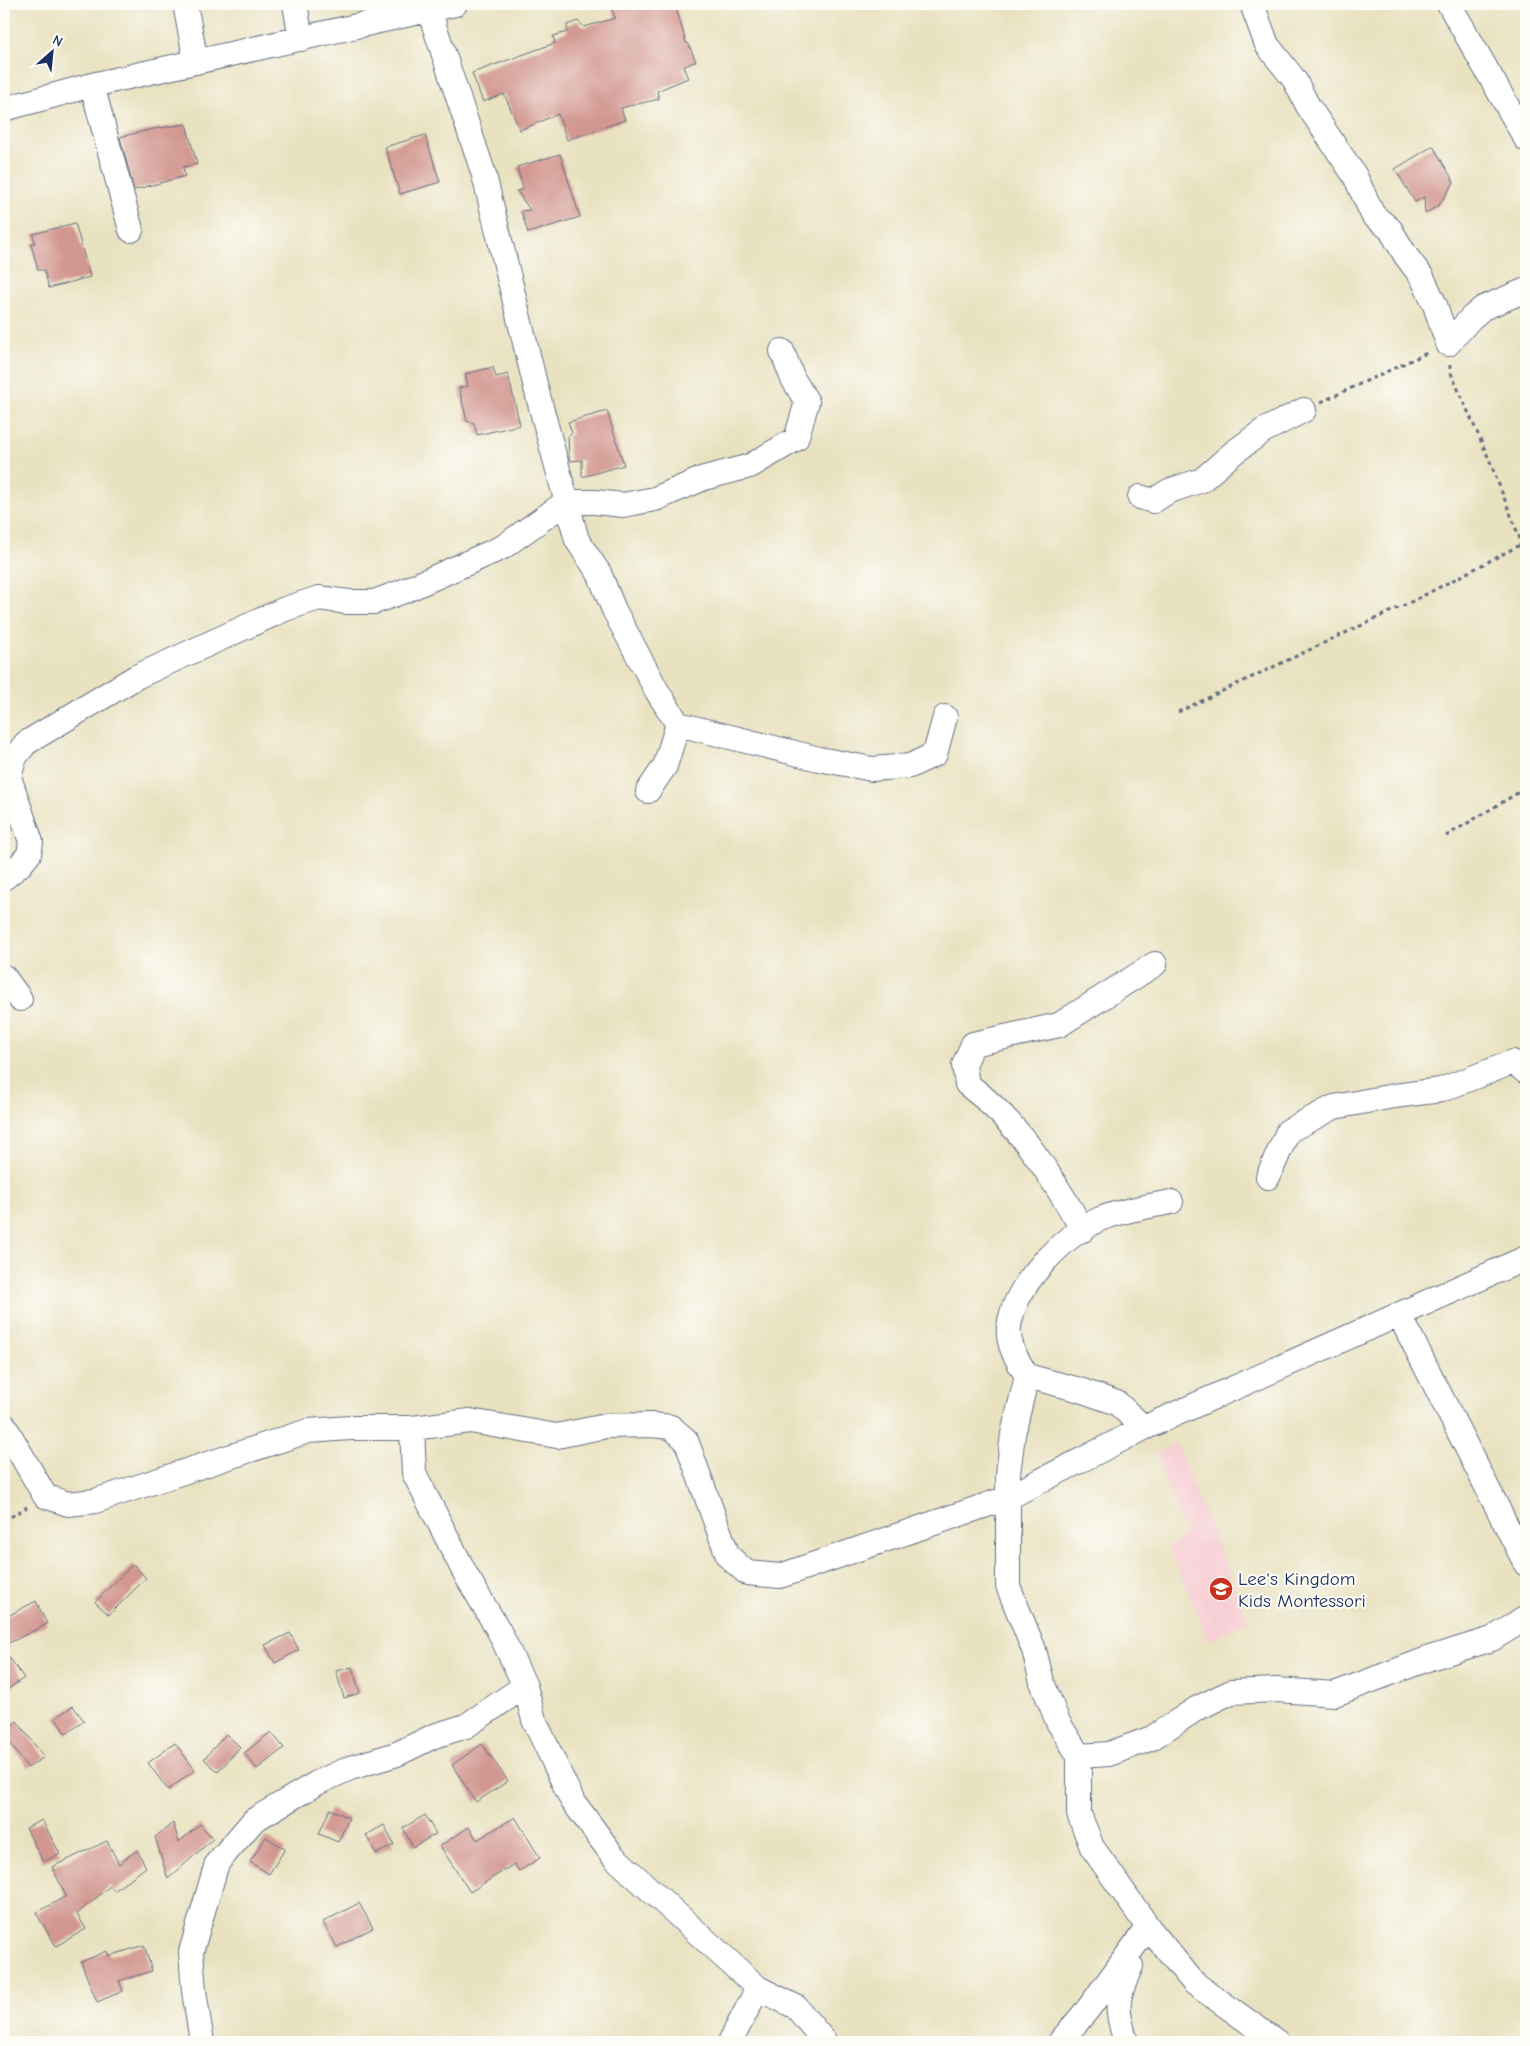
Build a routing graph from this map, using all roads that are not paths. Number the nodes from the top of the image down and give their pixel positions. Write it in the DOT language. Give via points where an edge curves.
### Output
graph roads {
  1 [pos="184,4"];
  2 [pos="295,4"];
  3 [pos="455,4"];
  4 [pos="1252,4"];
  5 [pos="1449,4"];
  6 [pos="428,7"];
  7 [pos="301,39"];
  8 [pos="196,62"];
  9 [pos="92,85"];
  10 [pos="4,109"];
  11 [pos="1526,139"];
  12 [pos="131,230"];
  13 [pos="1526,290"];
  14 [pos="782,351"];
  15 [pos="1304,410"];
  16 [pos="1140,497"];
  17 [pos="566,502"];
  18 [pos="945,717"];
  19 [pos="678,724"];
  20 [pos="648,790"];
  21 [pos="4,878"];
  22 [pos="1155,964"];
  23 [pos="4,977"];
  24 [pos="20,998"];
  25 [pos="1526,1072"];
  26 [pos="1268,1177"];
  27 [pos="1171,1202"];
  28 [pos="1083,1230"];
  29 [pos="1526,1258"];
  30 [pos="1400,1316"];
  31 [pos="1027,1376"];
  32 [pos="4,1425"];
  33 [pos="412,1428"];
  34 [pos="1144,1428"];
  35 [pos="1007,1498"];
  36 [pos="1526,1564"];
  37 [pos="1526,1618"];
  38 [pos="525,1686"];
  39 [pos="1079,1756"];
  40 [pos="1148,1927"];
  41 [pos="758,1988"];
  42 [pos="202,2042"];
  43 [pos="730,2042"];
  44 [pos="825,2042"];
  45 [pos="1060,2042"];
  46 [pos="1126,2042"];
  47 [pos="1277,2042"];
  1 -- 8 [label="street"];
  2 -- 7 [label="street"];
  3 -- 6 [label="street"];
  4 -- 13 [label="street" via="1267,45 1294,79 1308,106 1355,176 1372,215 1390,229 1422,277 1448,344 1483,308"];
  5 -- 11 [label="street"];
  6 -- 7 [label="street"];
  6 -- 17 [label="street" via="484,175"];
  7 -- 8 [label="street"];
  8 -- 9 [label="street"];
  9 -- 10 [label="street"];
  9 -- 12 [label="street"];
  14 -- 17 [label="street" via="807,402 796,439 750,466 704,478 655,499 623,506"];
  15 -- 16 [label="street" via="1262,431 1232,452 1202,480 1169,491 1153,501"];
  17 -- 19 [label="street" via="577,540 599,574 614,610"];
  17 -- 21 [label="street" via="503,547 404,591 374,602 319,598 285,609 136,677 26,743 15,757 10,777 31,842 29,854"];
  18 -- 19 [label="street" via="935,754 910,766 872,770"];
  19 -- 20 [label="street" via="664,766"];
  22 -- 28 [label="street" via="1059,1025 973,1044 964,1065 967,1084 990,1101 1037,1155"];
  23 -- 24 [label="street"];
  25 -- 26 [label="street" via="1513,1062 1441,1090 1334,1107 1288,1131"];
  27 -- 28 [label="street" via="1101,1219"];
  28 -- 31 [label="street" via="1064,1242 1032,1277 1015,1303 1009,1328 1014,1355"];
  29 -- 30 [label="street"];
  30 -- 34 [label="street"];
  30 -- 36 [label="street"];
  31 -- 34 [label="street" via="1117,1403"];
  31 -- 35 [label="street" via="1013,1434"];
  32 -- 33 [label="street" via="45,1496 68,1504 95,1501 308,1432"];
  33 -- 35 [label="street" via="470,1421 557,1436 606,1426 671,1427 686,1440 728,1556 747,1573 780,1576"];
  33 -- 38 [label="street" via="414,1473"];
  34 -- 35 [label="street"];
  35 -- 39 [label="street" via="1008,1586 1058,1722"];
  37 -- 39 [label="street" via="1492,1639 1430,1658 1335,1694 1278,1690 1231,1692 1196,1709 1152,1738 1109,1754"];
  38 -- 41 [label="street" via="534,1720 572,1800 614,1857"];
  38 -- 42 [label="street" via="466,1726 434,1736 397,1754 350,1768 317,1783 254,1820 217,1862 191,1952"];
  39 -- 40 [label="street" via="1079,1814 1085,1830 1092,1847"];
  40 -- 45 [label="street"];
  40 -- 46 [label="street" via="1119,1992 1118,2013"];
  40 -- 47 [label="street" via="1194,1983"];
  41 -- 43 [label="street"];
  41 -- 44 [label="street" via="796,2007"];
}
